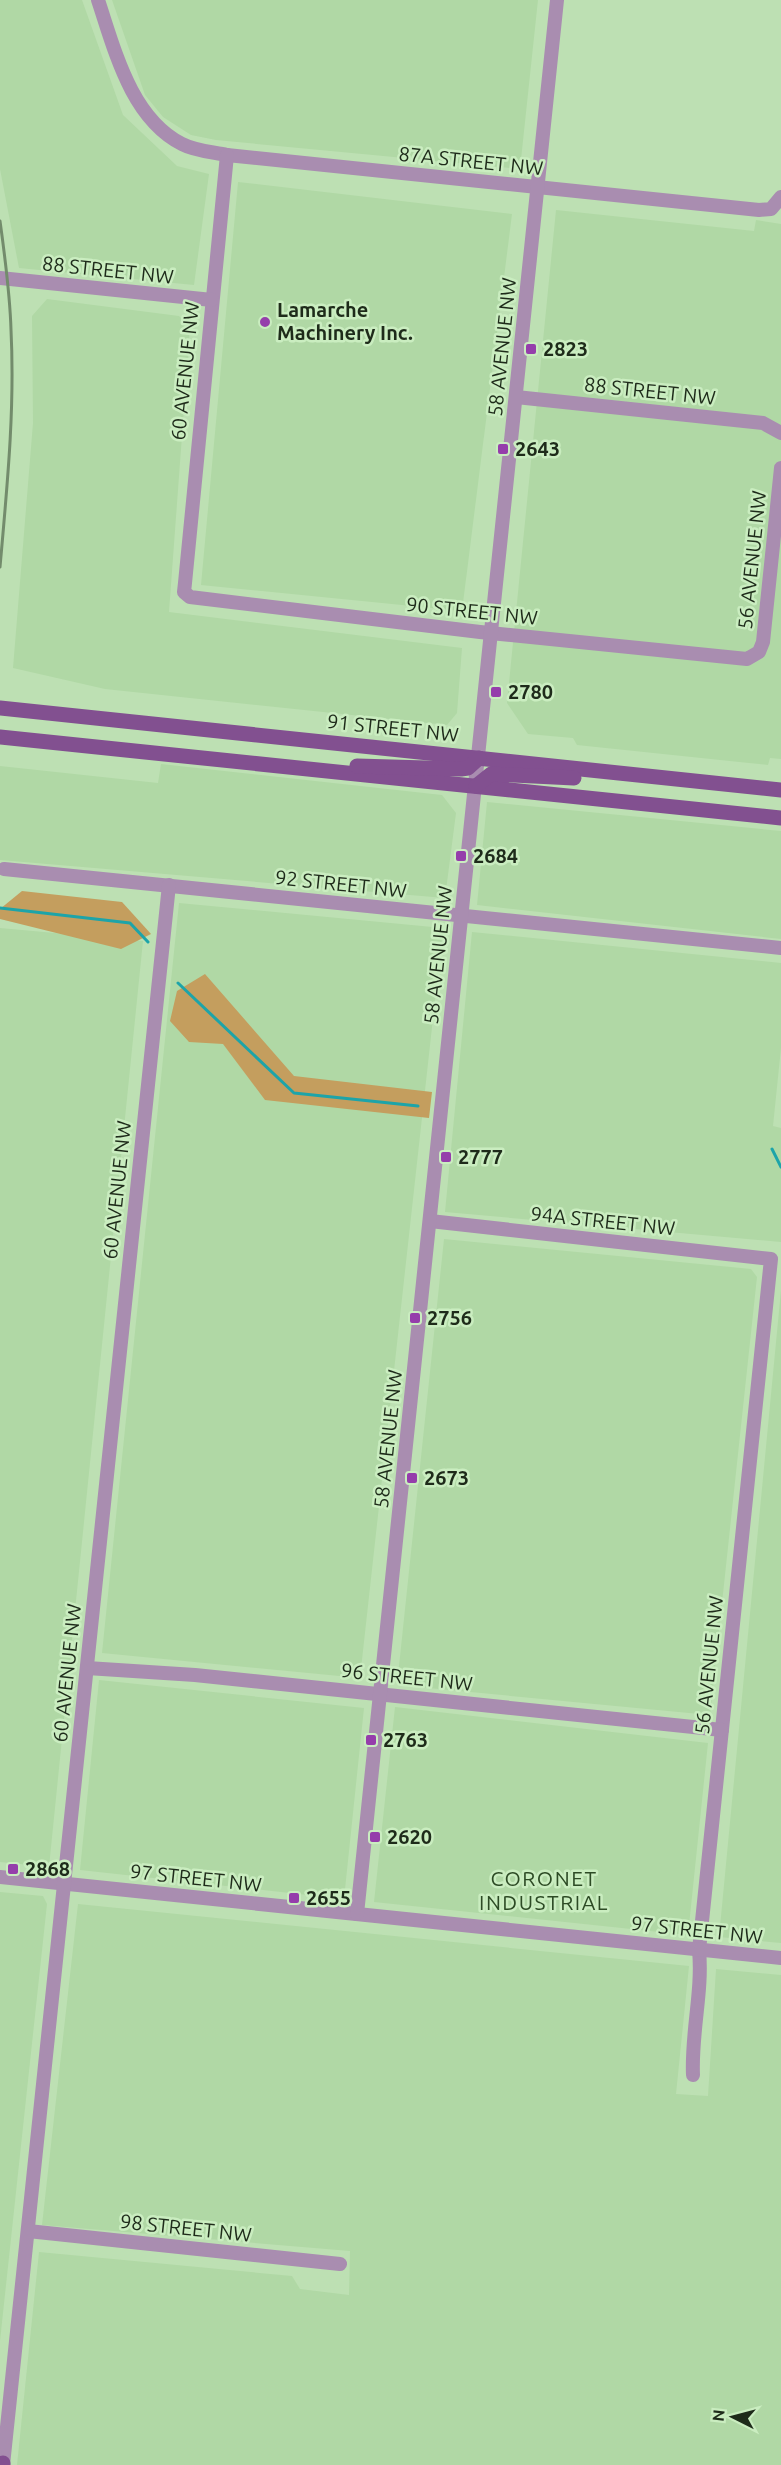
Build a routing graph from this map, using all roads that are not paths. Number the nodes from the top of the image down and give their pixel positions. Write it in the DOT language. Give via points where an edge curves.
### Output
graph roads {
  1 [pos="98,0"];
  2 [pos="557,0"];
  3 [pos="227,154"];
  4 [pos="538,188"];
  5 [pos="778,201"];
  6 [pos="0,278"];
  7 [pos="212,300"];
  8 [pos="516,397"];
  9 [pos="779,431"];
  10 [pos="781,468"];
  11 [pos="779,511"];
  12 [pos="184,592"];
  13 [pos="492,633"];
  14 [pos="756,655"];
  15 [pos="0,708"];
  16 [pos="0,737"];
  17 [pos="479,758"];
  18 [pos="304,768"];
  19 [pos="637,776"];
  20 [pos="476,786"];
  21 [pos="781,790"];
  22 [pos="781,818"];
  23 [pos="4,869"];
  24 [pos="169,885"];
  25 [pos="462,917"];
  26 [pos="781,948"];
  27 [pos="430,1221"];
  28 [pos="771,1259"];
  29 [pos="87,1668"];
  30 [pos="380,1694"];
  31 [pos="722,1730"];
  32 [pos="0,1877"];
  33 [pos="65,1884"];
  34 [pos="357,1914"];
  35 [pos="699,1950"];
  36 [pos="781,1958"];
  37 [pos="693,2075"];
  38 [pos="28,2231"];
  39 [pos="340,2264"];
  40 [pos="3,2464"];
  1 -- 3 [label="street, 87A STREET NW" via="135,97 150,120 184,145"];
  2 -- 4 [label="street, 58 AVENUE NW"];
  3 -- 4 [label="street, 87A STREET NW"];
  3 -- 7 [label="street, 60 AVENUE NW"];
  4 -- 5 [label="street, 87A STREET NW" via="764,211"];
  4 -- 8 [label="street, 58 AVENUE NW"];
  6 -- 7 [label="street, 88 STREET NW"];
  7 -- 12 [label="street, 60 AVENUE NW"];
  8 -- 9 [label="street, 88 STREET NW" via="763,423"];
  8 -- 13 [label="street, 58 AVENUE NW"];
  10 -- 11 [label="street, 56 AVENUE NW"];
  11 -- 14 [label="street, 56 AVENUE NW" via="763,642"];
  12 -- 13 [label="street, 90 STREET NW" via="190,597"];
  13 -- 14 [label="street, 90 STREET NW" via="742,659"];
  13 -- 17 [label="street, 58 AVENUE NW"];
  15 -- 17 [label="main road, 91 STREET NW"];
  16 -- 18 [label="main road"];
  17 -- 18 [label="main road" via="461,769 377,765"];
  17 -- 19 [label="main road, 91 STREET NW"];
  17 -- 20 [label="street, 58 AVENUE NW"];
  18 -- 20 [label="main road"];
  19 -- 20 [label="main road" via="611,780 491,774"];
  19 -- 21 [label="main road, 91 STREET NW"];
  20 -- 22 [label="main road"];
  20 -- 25 [label="street, 58 AVENUE NW"];
  23 -- 24 [label="street, 92 STREET NW"];
  24 -- 25 [label="street, 92 STREET NW"];
  24 -- 29 [label="street, 60 AVENUE NW"];
  25 -- 26 [label="street, 92 STREET NW"];
  25 -- 27 [label="street, 58 AVENUE NW"];
  27 -- 28 [label="street, 94A STREET NW"];
  27 -- 30 [label="street, 58 AVENUE NW"];
  28 -- 31 [label="street, 56 AVENUE NW"];
  29 -- 30 [label="street, 96 STREET NW"];
  29 -- 33 [label="street, 60 AVENUE NW"];
  30 -- 31 [label="street, 96 STREET NW"];
  30 -- 34 [label="street, 58 AVENUE NW"];
  31 -- 35 [label="street, 56 AVENUE NW"];
  32 -- 33 [label="street, 97 STREET NW"];
  33 -- 34 [label="street, 97 STREET NW"];
  33 -- 38 [label="street, 60 AVENUE NW"];
  34 -- 35 [label="street, 97 STREET NW"];
  35 -- 36 [label="street, 97 STREET NW"];
  35 -- 37 [label="street, 56 AVENUE NW"];
  38 -- 39 [label="street, 98 STREET NW"];
  38 -- 40 [label="street, 60 AVENUE NW"];
}
